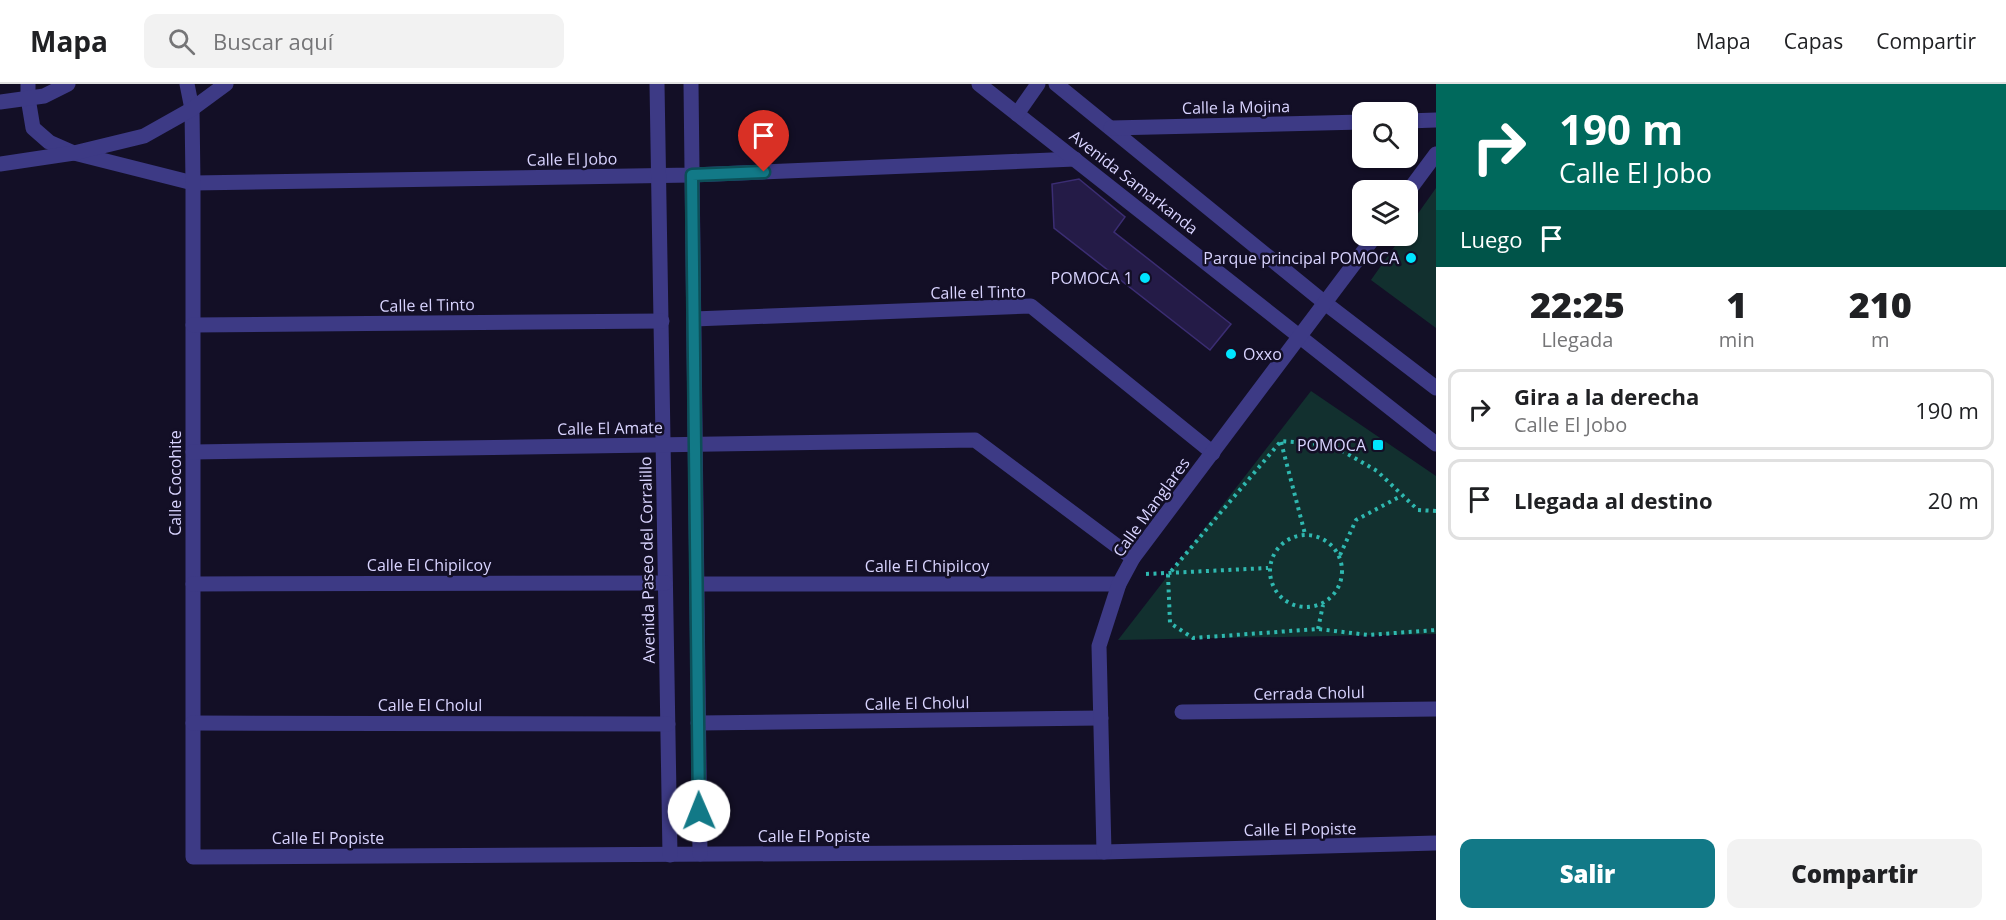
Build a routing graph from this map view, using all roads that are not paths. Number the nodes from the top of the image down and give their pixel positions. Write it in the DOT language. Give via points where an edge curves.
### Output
graph roads {
  1 [pos="68,84"];
  2 [pos="187,84"];
  3 [pos="226,84"];
  4 [pos="657,84"];
  5 [pos="691,84"];
  6 [pos="979,84"];
  7 [pos="1038,84"];
  8 [pos="1056,84"];
  9 [pos="28,91"];
  10 [pos="0,102"];
  11 [pos="192,109"];
  12 [pos="1017,114"];
  13 [pos="1436,120"];
  14 [pos="1418,121"];
  15 [pos="1352,122"];
  16 [pos="1112,128"];
  17 [pos="74,153"];
  18 [pos="1436,154"];
  19 [pos="1075,159"];
  20 [pos="0,164"];
  21 [pos="692,175"];
  22 [pos="659,176"];
  23 [pos="1417,180"];
  24 [pos="193,183"];
  25 [pos="1368,246"];
  26 [pos="1325,303"];
  27 [pos="694,319"];
  28 [pos="662,321"];
  29 [pos="193,326"];
  30 [pos="1301,335"];
  31 [pos="1436,388"];
  32 [pos="1436,444"];
  33 [pos="695,445"];
  34 [pos="664,446"];
  35 [pos="193,452"];
  36 [pos="1213,453"];
  37 [pos="1133,558"];
  38 [pos="665,583"];
  39 [pos="193,584"];
  40 [pos="1119,584"];
  41 [pos="698,585"];
  42 [pos="1436,709"];
  43 [pos="1182,712"];
  44 [pos="1101,718"];
  45 [pos="193,723"];
  46 [pos="698,723"];
  47 [pos="668,724"];
  48 [pos="1436,843"];
  49 [pos="1104,852"];
  50 [pos="700,854"];
  51 [pos="670,855"];
  52 [pos="193,857"];
  1 -- 9 [label="street" via="44,96"];
  2 -- 11 [label="street, Calle Cocohite"];
  3 -- 11 [label="street"];
  4 -- 22 [label="street, Avenida Paseo del Corralillo"];
  5 -- 21 [label="street"];
  6 -- 12 [label="street, Avenida Samarkanda"];
  7 -- 12 [label="street"];
  8 -- 16 [label="street, Avenida Samarkanda"];
  9 -- 10 [label="street"];
  9 -- 17 [label="street" via="33,128 49,142"];
  11 -- 17 [label="street" via="144,136"];
  11 -- 24 [label="street, Calle Cocohite"];
  12 -- 19 [label="street, Avenida Samarkanda"];
  13 -- 14 [label="street"];
  15 -- 16 [label="street, Calle la Mojina"];
  16 -- 26 [label="street, Avenida Samarkanda"];
  17 -- 20 [label="street"];
  17 -- 24 [label="street, Calle El Jobo"];
  18 -- 23 [label="street"];
  19 -- 21 [label="street, Calle El Jobo"];
  19 -- 30 [label="street, Avenida Samarkanda"];
  21 -- 22 [label="street, Calle El Jobo"];
  21 -- 27 [label="street"];
  22 -- 24 [label="street, Calle El Jobo"];
  22 -- 28 [label="street, Avenida Paseo del Corralillo"];
  24 -- 29 [label="street, Calle Cocohite"];
  25 -- 26 [label="street, Calle Manglares"];
  26 -- 30 [label="street, Calle Manglares"];
  26 -- 31 [label="street, Avenida Samarkanda"];
  27 -- 33 [label="street"];
  27 -- 36 [label="street, Calle el Tinto" via="1030,306"];
  28 -- 29 [label="street, Calle el Tinto"];
  28 -- 34 [label="street, Avenida Paseo del Corralillo"];
  29 -- 35 [label="street, Calle Cocohite"];
  30 -- 32 [label="street, Avenida Samarkanda"];
  30 -- 36 [label="street, Calle Manglares"];
  33 -- 34 [label="street, Calle El Amate"];
  33 -- 37 [label="street, Calle El Amate" via="975,440"];
  33 -- 41 [label="street"];
  34 -- 35 [label="street, Calle El Amate"];
  34 -- 38 [label="street, Avenida Paseo del Corralillo"];
  35 -- 39 [label="street, Calle Cocohite"];
  36 -- 37 [label="street, Calle Manglares"];
  37 -- 40 [label="street, Calle Manglares"];
  38 -- 39 [label="street, Calle El Chipilcoy"];
  38 -- 47 [label="street, Avenida Paseo del Corralillo"];
  39 -- 45 [label="street, Calle Cocohite"];
  40 -- 41 [label="street, Calle El Chipilcoy"];
  40 -- 44 [label="street, Calle Manglares" via="1099,646"];
  41 -- 46 [label="street"];
  42 -- 43 [label="street, Cerrada Cholul"];
  44 -- 46 [label="street, Calle El Cholul"];
  44 -- 49 [label="street, Calle Manglares"];
  45 -- 47 [label="street, Calle El Cholul"];
  45 -- 52 [label="street, Calle Cocohite"];
  46 -- 50 [label="street"];
  47 -- 51 [label="street, Avenida Paseo del Corralillo"];
  48 -- 49 [label="street, Calle El Popiste"];
  49 -- 50 [label="street, Calle El Popiste"];
  50 -- 51 [label="street, Calle El Popiste"];
  51 -- 52 [label="street, Calle El Popiste"];
}
